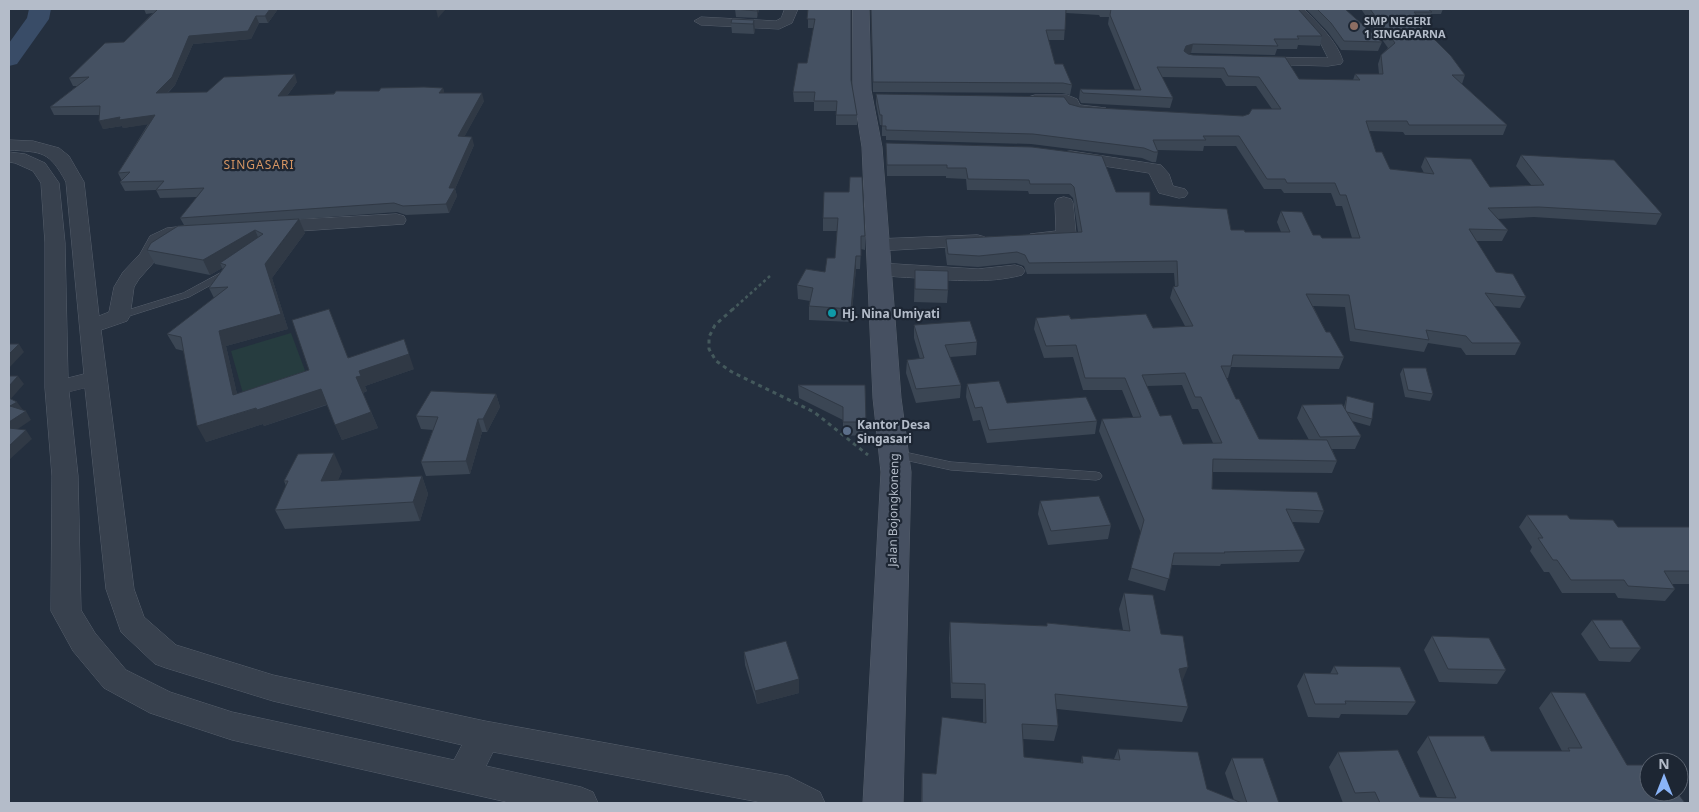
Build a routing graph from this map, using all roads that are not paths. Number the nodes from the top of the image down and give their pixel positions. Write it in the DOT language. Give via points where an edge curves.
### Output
graph roads {
  1 [pos="791,9"];
  2 [pos="861,9"];
  3 [pos="1297,9"];
  4 [pos="701,21"];
  5 [pos="1240,60"];
  6 [pos="1023,100"];
  7 [pos="1113,112"];
  8 [pos="9,145"];
  9 [pos="1055,154"];
  10 [pos="9,157"];
  11 [pos="1179,193"];
  12 [pos="1064,203"];
  13 [pos="397,220"];
  14 [pos="66,224"];
  15 [pos="249,228"];
  16 [pos="211,230"];
  17 [pos="1016,239"];
  18 [pos="996,240"];
  19 [pos="878,257"];
  20 [pos="236,267"];
  21 [pos="1015,271"];
  22 [pos="119,316"];
  23 [pos="90,326"];
  24 [pos="95,378"];
  25 [pos="57,388"];
  26 [pos="895,463"];
  27 [pos="1096,476"];
  28 [pos="485,736"];
  29 [pos="462,778"];
  30 [pos="580,803"];
  31 [pos="808,803"];
  32 [pos="883,803"];
  1 -- 4 [label="street" via="786,20 779,25"];
  2 -- 19 [label="main road, Jalan Bojongkoneng" via="881,147"];
  3 -- 5 [label="street" via="1328,46 1336,61"];
  6 -- 7 [label="street" via="1067,100 1074,110"];
  8 -- 14 [label="street" via="33,146 53,152 63,160 75,182"];
  9 -- 11 [label="street" via="1155,169 1165,189"];
  10 -- 14 [label="street" via="39,167 50,183"];
  12 -- 17 [label="street" via="1066,234"];
  13 -- 15 [label="street"];
  14 -- 23 [label="street"];
  14 -- 25 [label="street" via="57,311"];
  16 -- 22 [label="street" via="174,232 160,237 124,287"];
  18 -- 19 [label="street"];
  19 -- 21 [label="street" via="952,274"];
  19 -- 26 [label="main road, Jalan Bojongkoneng"];
  20 -- 22 [label="lane" via="186,295"];
  22 -- 23 [label="street"];
  23 -- 24 [label="street"];
  24 -- 25 [label="street"];
  24 -- 28 [label="street" via="120,589 131,624 166,655 273,688"];
  25 -- 29 [label="street" via="65,476 66,611 84,642 115,679 161,703 232,726"];
  26 -- 27 [label="lane"];
  26 -- 32 [label="main road, Jalan Bojongkoneng"];
  28 -- 29 [label="street"];
  28 -- 31 [label="street" via="788,792"];
  29 -- 30 [label="street"];
}
